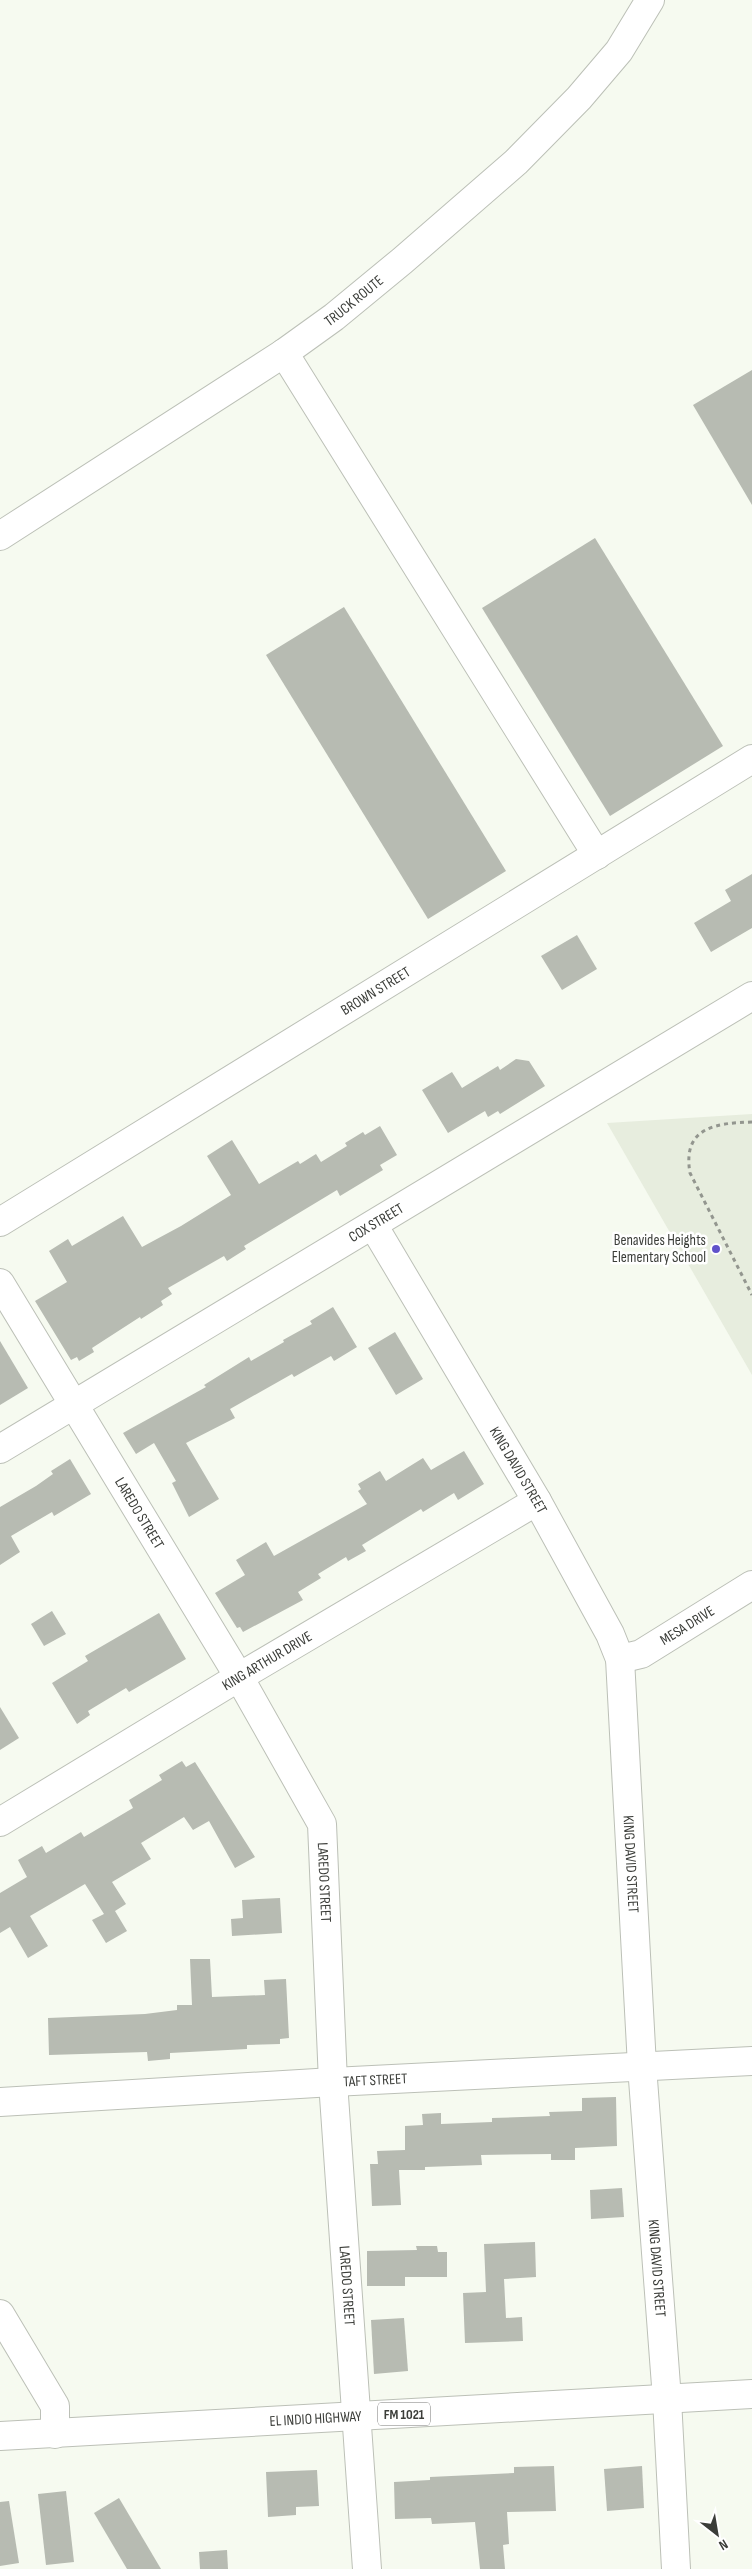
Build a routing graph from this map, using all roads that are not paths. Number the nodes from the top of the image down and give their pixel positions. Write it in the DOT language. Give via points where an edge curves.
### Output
graph roads {
  1 [pos="650,0"];
  2 [pos="284,354"];
  3 [pos="0,536"];
  4 [pos="752,759"];
  5 [pos="597,855"];
  6 [pos="752,996"];
  7 [pos="0,1222"];
  8 [pos="373,1225"];
  9 [pos="0,1283"];
  10 [pos="74,1405"];
  11 [pos="0,1449"];
  12 [pos="537,1501"];
  13 [pos="752,1585"];
  14 [pos="620,1659"];
  15 [pos="239,1677"];
  16 [pos="0,1822"];
  17 [pos="752,2061"];
  18 [pos="642,2066"];
  19 [pos="333,2082"];
  20 [pos="0,2102"];
  21 [pos="0,2314"];
  22 [pos="752,2394"];
  23 [pos="667,2399"];
  24 [pos="356,2417"];
  25 [pos="55,2434"];
  26 [pos="0,2436"];
  27 [pos="367,2569"];
  28 [pos="676,2569"];
  1 -- 2 [label="street, TRUCK ROUTE" via="619,51 516,162 380,280"];
  2 -- 3 [label="street, TRUCK ROUTE"];
  2 -- 5 [label="street"];
  4 -- 5 [label="street, BROWN STREET"];
  5 -- 7 [label="street, BROWN STREET"];
  6 -- 8 [label="street, COX STREET"];
  8 -- 10 [label="street, COX STREET"];
  8 -- 12 [label="street, KING DAVID STREET"];
  9 -- 10 [label="street, LAREDO STREET"];
  10 -- 11 [label="street, COX STREET"];
  10 -- 15 [label="street, LAREDO STREET"];
  12 -- 14 [label="street, KING DAVID STREET" via="597,1609"];
  12 -- 15 [label="street, KING ARTHUR DRIVE"];
  13 -- 14 [label="street, MESA DRIVE" via="641,1654"];
  14 -- 18 [label="street, KING DAVID STREET"];
  15 -- 16 [label="street, KING ARTHUR DRIVE"];
  15 -- 19 [label="street, LAREDO STREET" via="322,1824"];
  17 -- 18 [label="street, TAFT STREET"];
  18 -- 19 [label="street, TAFT STREET"];
  18 -- 23 [label="street, KING DAVID STREET"];
  19 -- 20 [label="street, TAFT STREET"];
  19 -- 24 [label="street, LAREDO STREET"];
  21 -- 25 [label="street" via="55,2406"];
  22 -- 23 [label="street, EL INDIO HIGHWAY / FM 1021"];
  23 -- 24 [label="street, EL INDIO HIGHWAY / FM 1021"];
  23 -- 28 [label="street, KING DAVID STREET"];
  24 -- 25 [label="street, EL INDIO HIGHWAY / FM 1021"];
  24 -- 27 [label="street, LAREDO STREET"];
  25 -- 26 [label="street, EL INDIO HIGHWAY / FM 1021"];
}
